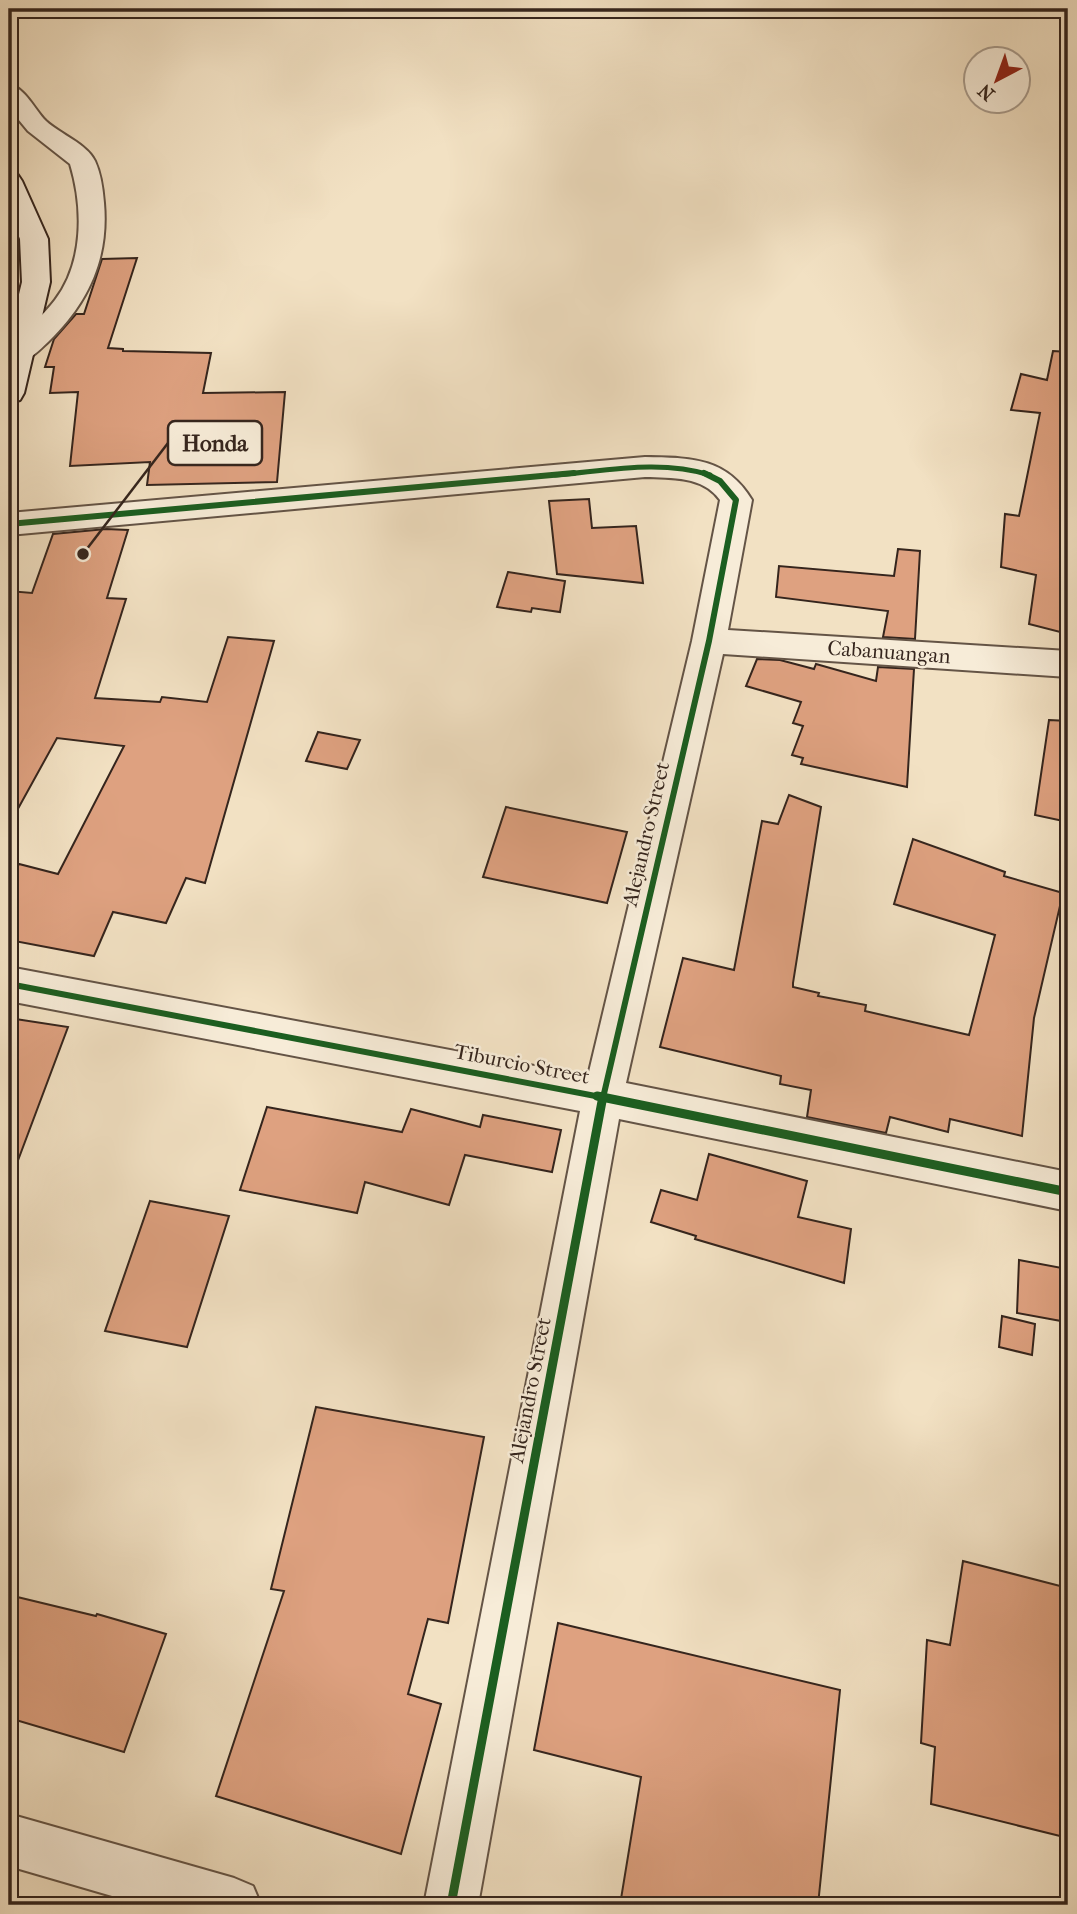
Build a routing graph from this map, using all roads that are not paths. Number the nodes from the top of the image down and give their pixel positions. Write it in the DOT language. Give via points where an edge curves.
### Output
graph roads {
  1 [pos="9,92"];
  2 [pos="9,181"];
  3 [pos="18,353"];
  4 [pos="9,393"];
  5 [pos="9,524"];
  6 [pos="709,641"];
  7 [pos="1068,664"];
  8 [pos="9,984"];
  9 [pos="603,1097"];
  10 [pos="1068,1192"];
  11 [pos="9,1840"];
  12 [pos="234,1905"];
  13 [pos="451,1905"];
  1 -- 3 [label="street" via="37,126 82,161 92,212 81,279 68,302"];
  2 -- 3 [label="street" via="34,239 36,282"];
  3 -- 4 [label="street"];
  5 -- 6 [label="street, Alejandro Street" via="645,467 685,469 721,481 731,488 736,500"];
  6 -- 7 [label="street, Cabanuangan"];
  6 -- 9 [label="street, Alejandro Street"];
  8 -- 9 [label="street, Tiburcio Street"];
  9 -- 10 [label="street, Tiburcio Street"];
  9 -- 13 [label="street, Alejandro Street"];
  11 -- 12 [label="street"];
}
